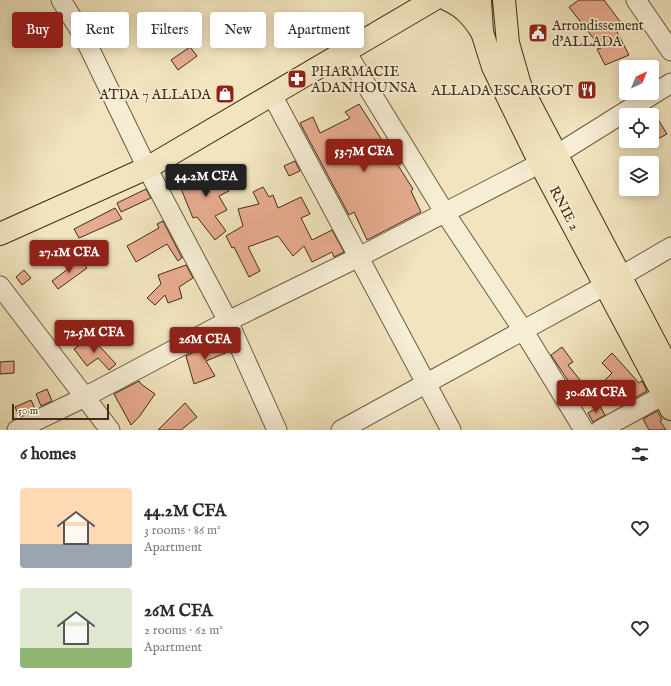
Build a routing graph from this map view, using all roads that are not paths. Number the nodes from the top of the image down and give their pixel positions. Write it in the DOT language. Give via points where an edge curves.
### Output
graph roads {
  1 [pos="61,0"];
  2 [pos="433,0"];
  3 [pos="448,0"];
  4 [pos="480,0"];
  5 [pos="504,0"];
  6 [pos="636,0"];
  7 [pos="482,32"];
  8 [pos="671,51"];
  9 [pos="346,52"];
  10 [pos="671,83"];
  11 [pos="272,95"];
  12 [pos="548,159"];
  13 [pos="147,168"];
  14 [pos="445,213"];
  15 [pos="0,234"];
  16 [pos="671,247"];
  17 [pos="359,257"];
  18 [pos="613,281"];
  19 [pos="0,286"];
  20 [pos="228,321"];
  21 [pos="523,330"];
  22 [pos="671,373"];
  23 [pos="426,383"];
  24 [pos="83,398"];
  25 [pos="668,398"];
  26 [pos="17,430"];
  27 [pos="110,430"];
  28 [pos="277,430"];
  29 [pos="341,430"];
  30 [pos="451,430"];
  31 [pos="584,430"];
  32 [pos="600,430"];
  1 -- 13 [label="street" via="83,35"];
  2 -- 9 [label="main road"];
  3 -- 7 [label="main road" via="472,17"];
  4 -- 7 [label="main road, RNIE 2 / RNIE 2"];
  5 -- 12 [label="main road, RNIE 2 / RNIE 2" via="508,43 520,85"];
  6 -- 8 [label="street"];
  7 -- 12 [label="main road, RNIE 2 / RNIE 2" via="493,67"];
  9 -- 11 [label="main road"];
  9 -- 14 [label="street"];
  10 -- 12 [label="street"];
  11 -- 13 [label="main road"];
  11 -- 17 [label="street"];
  12 -- 14 [label="street"];
  12 -- 18 [label="main road, RNIE 2 / RNIE 2"];
  13 -- 15 [label="main road"];
  13 -- 20 [label="street"];
  14 -- 17 [label="street"];
  14 -- 21 [label="street"];
  16 -- 18 [label="street"];
  17 -- 20 [label="street"];
  17 -- 23 [label="street"];
  18 -- 21 [label="street"];
  18 -- 22 [label="main road, RNIE 2 / RNIE 2"];
  18 -- 25 [label="main road, RNIE 2 / RNIE 2"];
  19 -- 24 [label="street"];
  20 -- 24 [label="street"];
  20 -- 28 [label="street"];
  21 -- 23 [label="street"];
  21 -- 31 [label="street"];
  23 -- 29 [label="street"];
  23 -- 30 [label="street"];
  24 -- 26 [label="street"];
  24 -- 27 [label="street"];
  25 -- 32 [label="street"];
}
